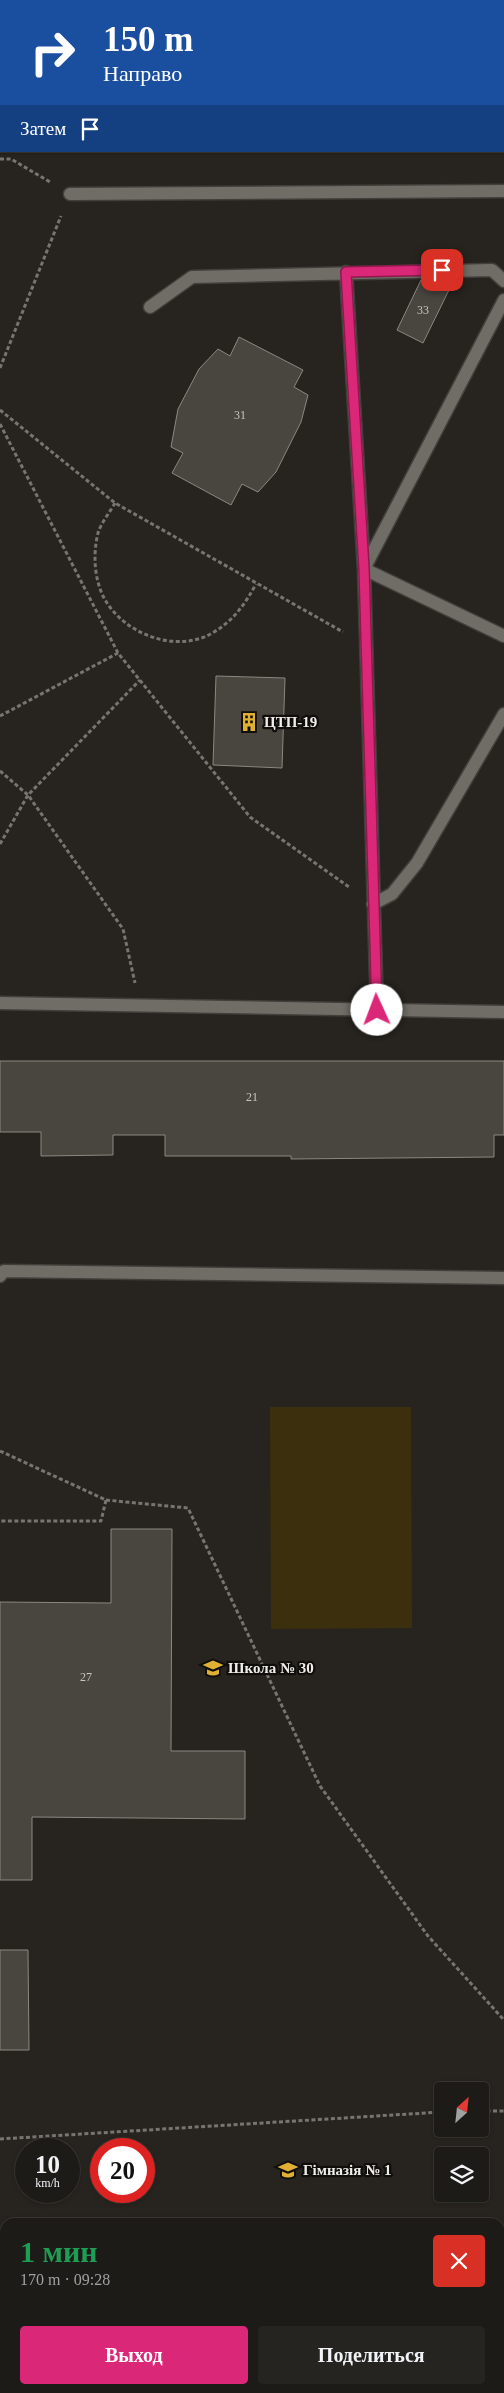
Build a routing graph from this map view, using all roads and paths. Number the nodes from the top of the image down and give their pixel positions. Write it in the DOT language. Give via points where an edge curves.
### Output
graph roads {
  1 [pos="0,159"];
  2 [pos="504,191"];
  3 [pos="70,194"];
  4 [pos="346,272"];
  5 [pos="504,281"];
  6 [pos="504,300"];
  7 [pos="150,307"];
  8 [pos="0,368"];
  9 [pos="0,410"];
  10 [pos="0,424"];
  11 [pos="115,503"];
  12 [pos="364,568"];
  13 [pos="256,584"];
  14 [pos="504,636"];
  15 [pos="366,645"];
  16 [pos="118,653"];
  17 [pos="140,680"];
  18 [pos="504,714"];
  19 [pos="0,716"];
  20 [pos="0,771"];
  21 [pos="28,795"];
  22 [pos="0,844"];
  23 [pos="373,904"];
  24 [pos="0,1003"];
  25 [pos="140,1006"];
  26 [pos="377,1010"];
  27 [pos="504,1012"];
  28 [pos="0,1276"];
  29 [pos="504,1278"];
  30 [pos="0,1450"];
  31 [pos="106,1500"];
  32 [pos="0,1521"];
  33 [pos="504,2020"];
  34 [pos="489,2111"];
  35 [pos="504,2111"];
  36 [pos="434,2112"];
  37 [pos="0,2139"];
  1 -- 3 [label="path" via="11,159"];
  2 -- 3 [label="lane"];
  3 -- 8 [label="path"];
  4 -- 5 [label="lane" via="492,270"];
  4 -- 7 [label="lane" via="192,277"];
  4 -- 12 [label="lane"];
  6 -- 12 [label="lane"];
  9 -- 11 [label="path"];
  10 -- 16 [label="path"];
  11 -- 13 [label="path"];
  11 -- 13 [label="path" via="99,531 94,565 103,596 122,622 150,638 181,642 213,633 240,612"];
  12 -- 14 [label="lane"];
  12 -- 15 [label="lane"];
  13 -- 15 [label="path"];
  15 -- 23 [label="lane"];
  16 -- 17 [label="path"];
  16 -- 19 [label="path"];
  17 -- 21 [label="path"];
  17 -- 23 [label="path" via="250,817"];
  18 -- 23 [label="lane" via="417,864 392,894"];
  20 -- 21 [label="path"];
  21 -- 22 [label="path"];
  21 -- 25 [label="path" via="123,929"];
  23 -- 26 [label="lane"];
  24 -- 25 [label="lane"];
  25 -- 26 [label="lane"];
  26 -- 27 [label="lane"];
  28 -- 29 [label="lane" via="4,1271"];
  30 -- 31 [label="path"];
  31 -- 32 [label="path" via="101,1521"];
  31 -- 33 [label="path" via="188,1508 320,1786 428,1936"];
  34 -- 35 [label="path"];
  36 -- 37 [label="path"];
}
